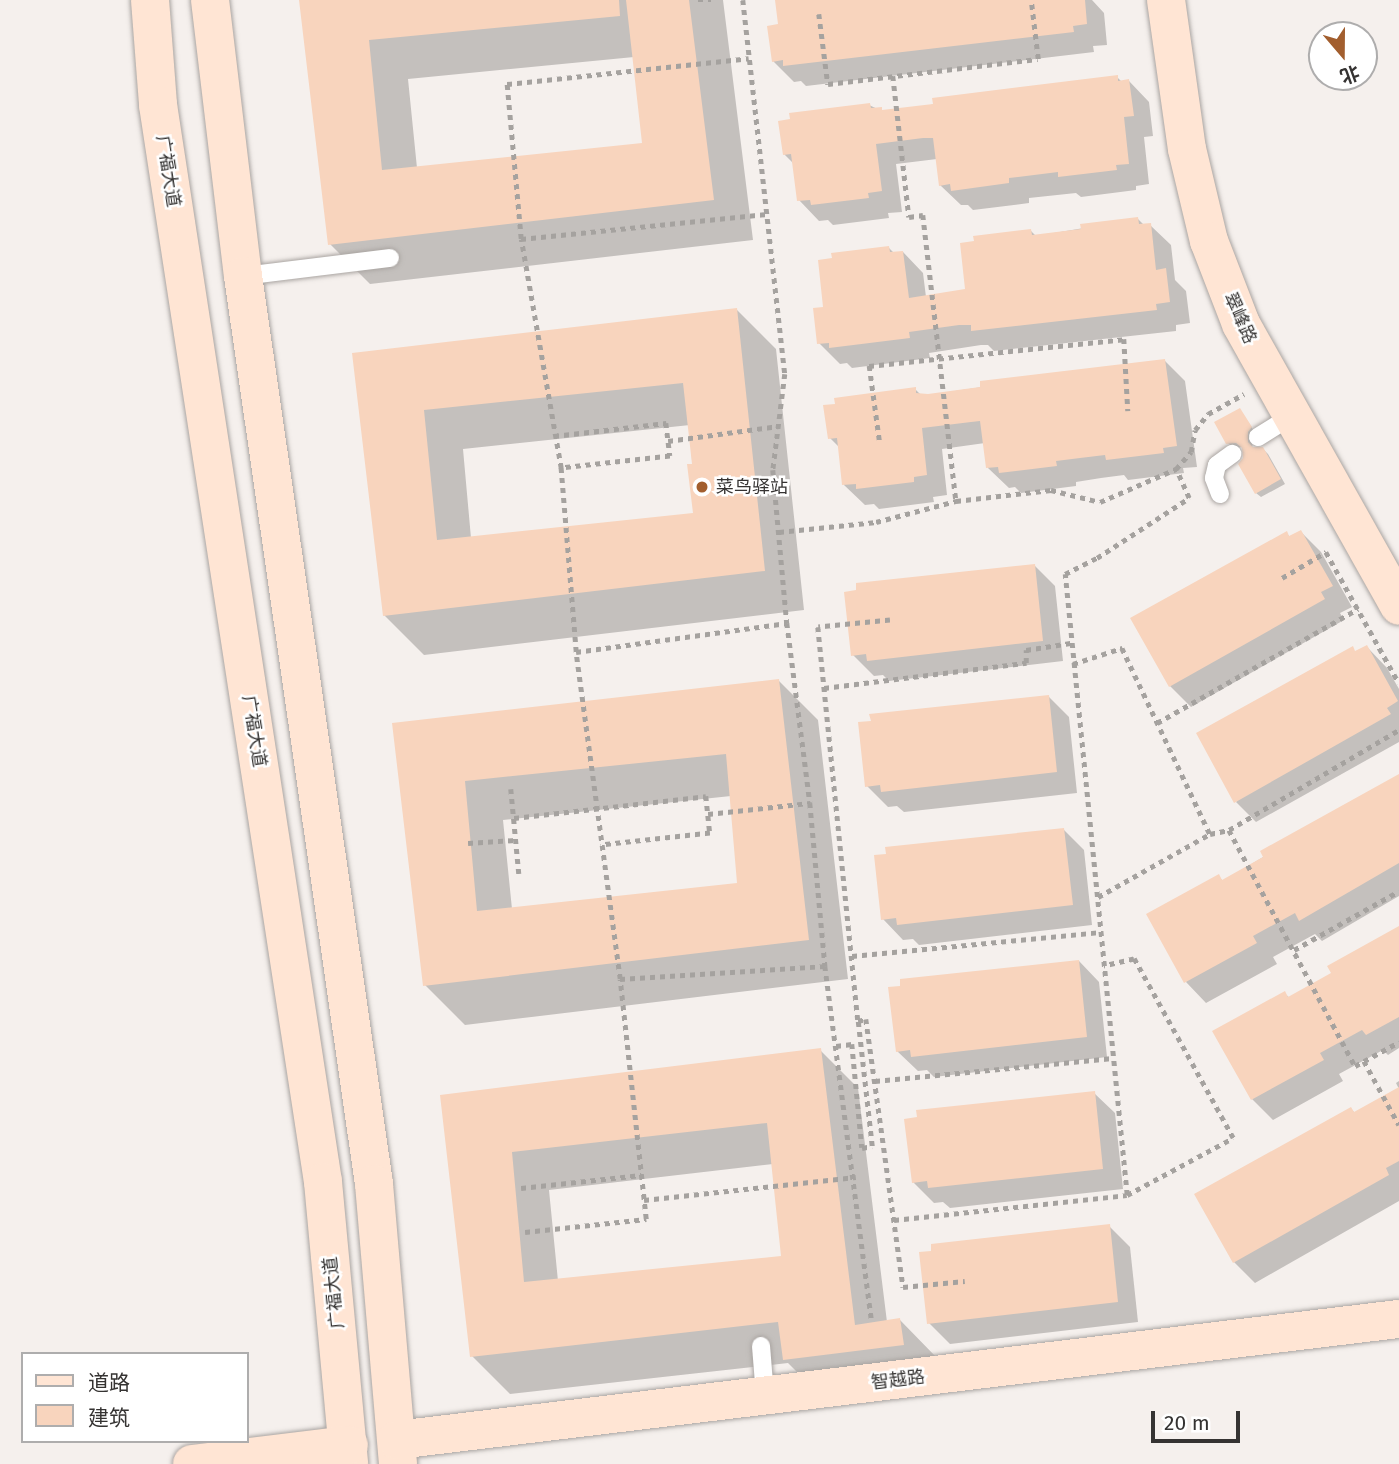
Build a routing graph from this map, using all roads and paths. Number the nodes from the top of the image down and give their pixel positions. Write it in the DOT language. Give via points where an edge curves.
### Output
graph roads {
  1 [pos="132,0"];
  2 [pos="150,0"];
  3 [pos="210,0"];
  4 [pos="227,0"];
  5 [pos="698,0"];
  6 [pos="711,0"];
  7 [pos="743,0"];
  8 [pos="1031,0"];
  9 [pos="1166,0"];
  10 [pos="820,14"];
  11 [pos="749,58"];
  12 [pos="893,76"];
  13 [pos="221,96"];
  14 [pos="158,105"];
  15 [pos="768,214"];
  16 [pos="521,239"];
  17 [pos="390,258"];
  18 [pos="243,276"];
  19 [pos="939,359"];
  20 [pos="1268,377"];
  21 [pos="1128,411"];
  22 [pos="1291,416"];
  23 [pos="779,426"];
  24 [pos="554,436"];
  25 [pos="1258,437"];
  26 [pos="878,440"];
  27 [pos="668,441"];
  28 [pos="1232,454"];
  29 [pos="561,468"];
  30 [pos="1176,469"];
  31 [pos="1220,494"];
  32 [pos="956,501"];
  33 [pos="779,532"];
  34 [pos="1282,578"];
  35 [pos="1399,606"];
  36 [pos="1358,609"];
  37 [pos="890,620"];
  38 [pos="786,623"];
  39 [pos="1070,643"];
  40 [pos="576,652"];
  41 [pos="1073,664"];
  42 [pos="1399,683"];
  43 [pos="824,688"];
  44 [pos="1157,723"];
  45 [pos="1399,730"];
  46 [pos="510,789"];
  47 [pos="810,803"];
  48 [pos="597,808"];
  49 [pos="708,814"];
  50 [pos="513,818"];
  51 [pos="1229,830"];
  52 [pos="1210,834"];
  53 [pos="516,840"];
  54 [pos="468,843"];
  55 [pos="601,845"];
  56 [pos="519,874"];
  57 [pos="1399,891"];
  58 [pos="1098,897"];
  59 [pos="1100,932"];
  60 [pos="1294,950"];
  61 [pos="852,956"];
  62 [pos="825,966"];
  63 [pos="1104,966"];
  64 [pos="620,979"];
  65 [pos="858,1021"];
  66 [pos="1399,1042"];
  67 [pos="836,1046"];
  68 [pos="1113,1058"];
  69 [pos="1364,1061"];
  70 [pos="875,1081"];
  71 [pos="1399,1125"];
  72 [pos="641,1175"];
  73 [pos="856,1177"];
  74 [pos="521,1188"];
  75 [pos="1126,1195"];
  76 [pos="644,1200"];
  77 [pos="894,1220"];
  78 [pos="525,1232"];
  79 [pos="965,1281"];
  80 [pos="1399,1319"];
  81 [pos="873,1322"];
  82 [pos="761,1346"];
  83 [pos="765,1396"];
  84 [pos="397,1452"];
  85 [pos="349,1455"];
  86 [pos="192,1464"];
  1 -- 14 [label="main road"];
  2 -- 14 [label="main road, 广福大道"];
  3 -- 13 [label="main road"];
  4 -- 13 [label="main road"];
  5 -- 6 [label="path"];
  7 -- 11 [label="path"];
  8 -- 12 [label="path" via="1038,59"];
  9 -- 20 [label="main road, 翠峰路" via="1187,149 1209,241 1241,324"];
  10 -- 12 [label="path" via="828,84"];
  11 -- 15 [label="path"];
  11 -- 16 [label="path" via="507,84"];
  12 -- 19 [label="path" via="909,217 923,215"];
  13 -- 18 [label="main road"];
  14 -- 85 [label="main road, 广福大道" via="323,1182"];
  15 -- 16 [label="path"];
  15 -- 23 [label="path" via="785,374"];
  16 -- 24 [label="path"];
  17 -- 18 [label="lane"];
  18 -- 84 [label="main road" via="374,1184"];
  19 -- 21 [label="path" via="1124,339"];
  19 -- 26 [label="path" via="870,366"];
  19 -- 32 [label="path"];
  20 -- 22 [label="main road, 翠峰路"];
  20 -- 30 [label="path" via="1208,414 1195,430 1191,453"];
  22 -- 25 [label="lane"];
  22 -- 35 [label="main road, 翠峰路"];
  23 -- 27 [label="path"];
  23 -- 33 [label="path" via="773,470"];
  24 -- 27 [label="path" via="666,423"];
  24 -- 29 [label="path"];
  27 -- 29 [label="path" via="670,456"];
  28 -- 31 [label="lane" via="1217,465 1214,478"];
  29 -- 40 [label="path"];
  30 -- 32 [label="path" via="1100,502 1051,490"];
  30 -- 39 [label="path" via="1189,498 1065,574"];
  32 -- 33 [label="path" via="876,522"];
  33 -- 38 [label="path"];
  34 -- 36 [label="path" via="1326,552"];
  36 -- 42 [label="path"];
  36 -- 44 [label="path"];
  37 -- 43 [label="path" via="818,627"];
  38 -- 40 [label="path"];
  38 -- 47 [label="path"];
  39 -- 41 [label="path"];
  39 -- 43 [label="path" via="1026,650 1026,663"];
  40 -- 48 [label="path"];
  41 -- 44 [label="path" via="1122,648"];
  41 -- 58 [label="path"];
  43 -- 61 [label="path"];
  44 -- 52 [label="path"];
  45 -- 51 [label="path"];
  46 -- 50 [label="path"];
  47 -- 49 [label="path"];
  47 -- 62 [label="path"];
  48 -- 49 [label="path" via="706,796"];
  48 -- 50 [label="path"];
  48 -- 55 [label="path"];
  49 -- 55 [label="path" via="710,833"];
  50 -- 53 [label="path"];
  51 -- 52 [label="path"];
  51 -- 60 [label="path"];
  52 -- 58 [label="path"];
  53 -- 54 [label="path"];
  53 -- 56 [label="path"];
  55 -- 64 [label="path"];
  57 -- 60 [label="path"];
  58 -- 59 [label="path"];
  59 -- 61 [label="path"];
  59 -- 63 [label="path"];
  60 -- 69 [label="path" via="1355,1066"];
  61 -- 65 [label="path"];
  62 -- 64 [label="path"];
  62 -- 67 [label="path"];
  63 -- 68 [label="path"];
  63 -- 75 [label="path" via="1134,959 1233,1138"];
  64 -- 72 [label="path"];
  65 -- 67 [label="path" via="872,1146 862,1148 852,1044"];
  65 -- 70 [label="path" via="866,1019"];
  66 -- 69 [label="path"];
  67 -- 73 [label="path"];
  68 -- 70 [label="path"];
  68 -- 75 [label="path"];
  69 -- 71 [label="path"];
  70 -- 77 [label="path"];
  72 -- 74 [label="path"];
  72 -- 76 [label="path"];
  73 -- 76 [label="path"];
  73 -- 81 [label="path"];
  75 -- 77 [label="path"];
  76 -- 78 [label="path" via="646,1219"];
  77 -- 79 [label="path" via="903,1287"];
  80 -- 83 [label="main road, 智越路"];
  82 -- 83 [label="lane"];
  83 -- 84 [label="main road, 智越路"];
  85 -- 86 [label="main road"];
}
